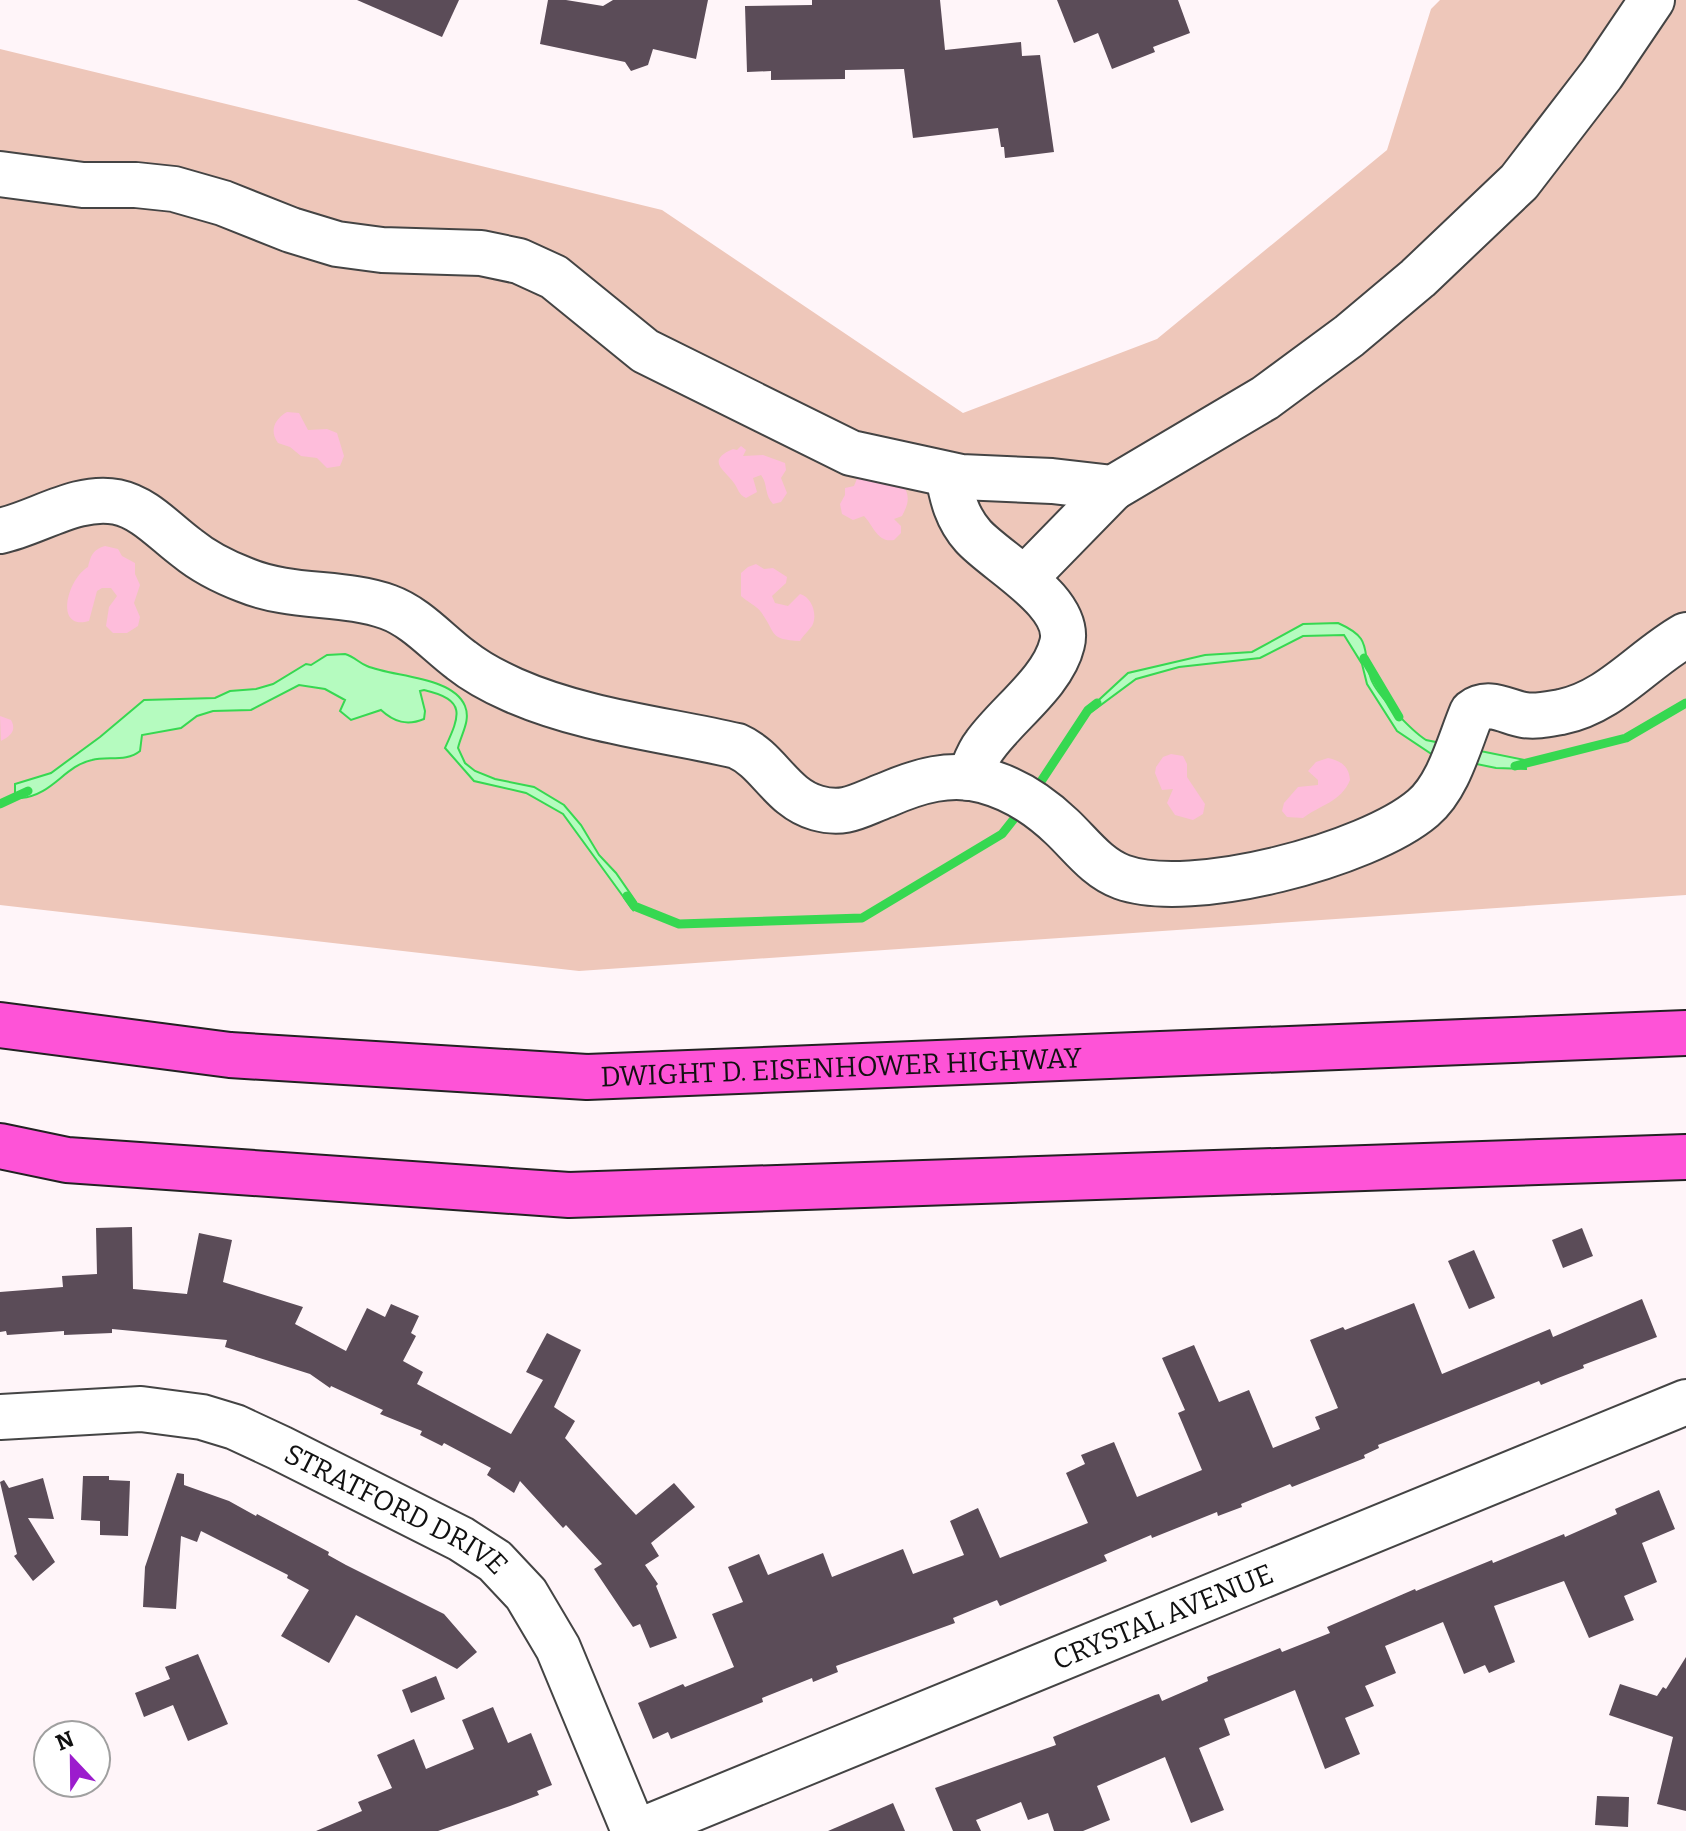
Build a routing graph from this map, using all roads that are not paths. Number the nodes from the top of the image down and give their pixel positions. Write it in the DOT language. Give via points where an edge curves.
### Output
graph roads {
  1 [pos="1652,0"];
  2 [pos="0,174"];
  3 [pos="948,475"];
  4 [pos="1113,488"];
  5 [pos="0,531"];
  6 [pos="1025,578"];
  7 [pos="1686,635"];
  8 [pos="969,778"];
  9 [pos="0,1025"];
  10 [pos="1686,1033"];
  11 [pos="0,1146"];
  12 [pos="1686,1157"];
  13 [pos="1686,1402"];
  14 [pos="0,1417"];
  15 [pos="636,1831"];
  1 -- 4 [label="street" via="1519,182 1418,278 1265,398"];
  2 -- 3 [label="street" via="174,189 337,244 481,253 519,261 554,277 645,351 806,432 851,453"];
  3 -- 4 [label="street"];
  3 -- 6 [label="street" via="959,517 972,535"];
  4 -- 6 [label="street"];
  5 -- 8 [label="street" via="102,500 132,507 202,559 249,582 400,612 464,663 525,695 751,752 776,781 814,807 847,811 935,778"];
  6 -- 8 [label="street" via="1055,613 1063,628 1062,644 1043,678 983,748"];
  7 -- 8 [label="street" via="1584,705 1534,716 1485,705 1472,712 1442,783 1422,809 1364,842 1261,874 1199,882 1122,877 1089,856 1028,801"];
  9 -- 10 [label="highway, DWIGHT D. EISENHOWER HIGHWAY" via="230,1055 587,1077"];
  11 -- 12 [label="highway" via="67,1160 569,1195"];
  13 -- 15 [label="street, CRYSTAL AVENUE"];
  14 -- 15 [label="street, STRATFORD DRIVE" via="141,1409 202,1417 280,1448 495,1561 526,1594 558,1648"];
}
